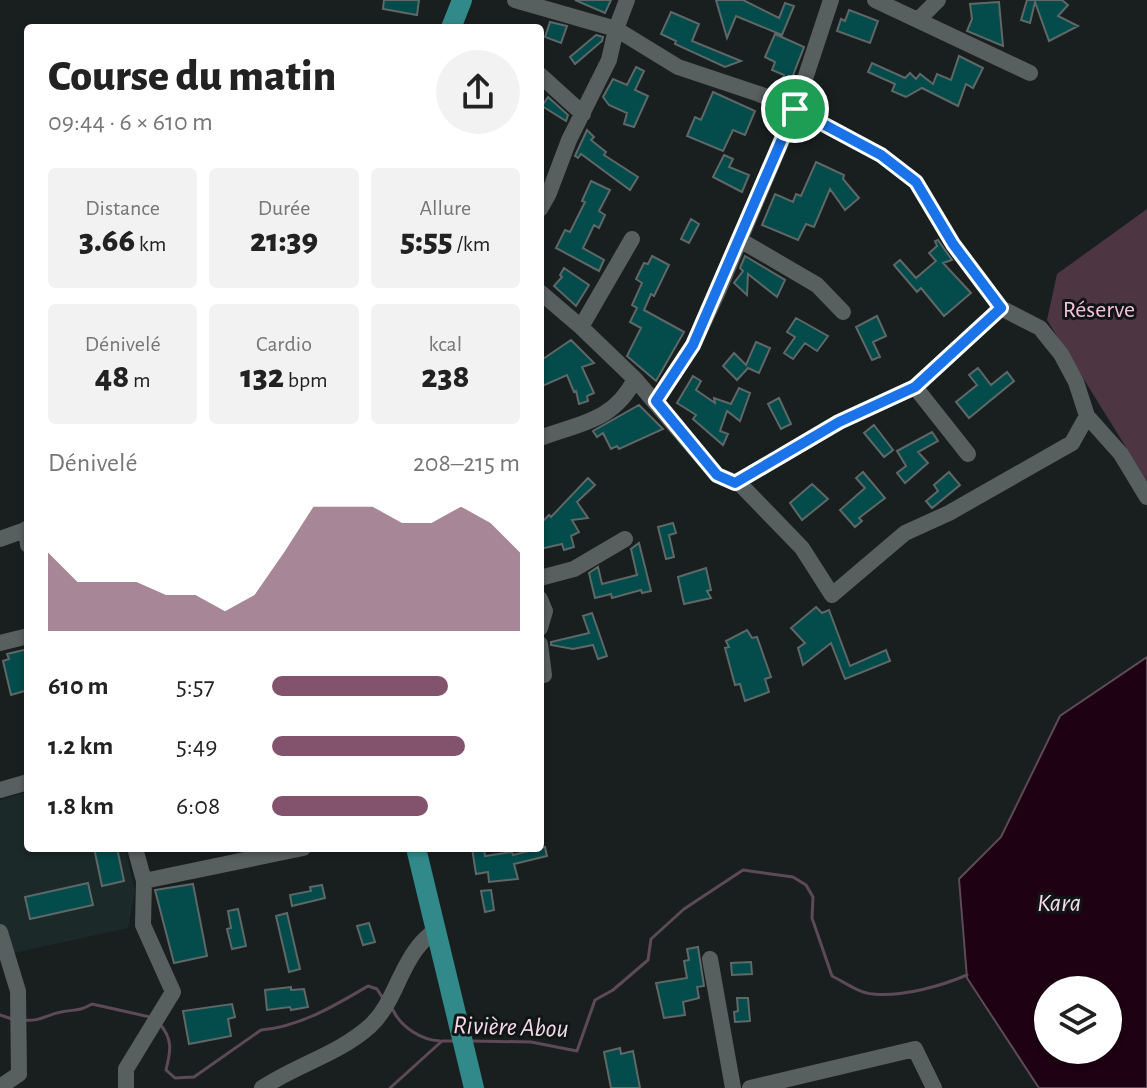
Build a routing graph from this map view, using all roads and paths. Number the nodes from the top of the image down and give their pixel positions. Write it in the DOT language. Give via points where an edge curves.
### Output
graph roads {
  1 [pos="462,0"];
  2 [pos="515,0"];
  3 [pos="627,0"];
  4 [pos="831,0"];
  5 [pos="875,0"];
  6 [pos="938,0"];
  7 [pos="918,20"];
  8 [pos="453,24"];
  9 [pos="616,29"];
  10 [pos="1030,73"];
  11 [pos="544,79"];
  12 [pos="795,109"];
  13 [pos="583,114"];
  14 [pos="544,202"];
  15 [pos="632,239"];
  16 [pos="740,240"];
  17 [pos="544,295"];
  18 [pos="1001,308"];
  19 [pos="843,312"];
  20 [pos="581,327"];
  21 [pos="635,379"];
  22 [pos="915,387"];
  23 [pos="656,401"];
  24 [pos="1087,416"];
  25 [pos="544,437"];
  26 [pos="968,454"];
  27 [pos="735,483"];
  28 [pos="1147,497"];
  29 [pos="24,535"];
  30 [pos="0,539"];
  31 [pos="625,539"];
  32 [pos="544,577"];
  33 [pos="24,637"];
  34 [pos="0,643"];
  35 [pos="24,783"];
  36 [pos="0,790"];
  37 [pos="136,852"];
  38 [pos="284,852"];
  39 [pos="417,852"];
  40 [pos="144,881"];
  41 [pos="436,929"];
  42 [pos="0,932"];
  43 [pos="710,959"];
  44 [pos="0,1087"];
  45 [pos="126,1088"];
  46 [pos="262,1088"];
  47 [pos="474,1088"];
  48 [pos="733,1088"];
  49 [pos="750,1088"];
  50 [pos="934,1088"];
  1 -- 8 [label="main road"];
  2 -- 9 [label="street"];
  3 -- 9 [label="street"];
  4 -- 12 [label="street"];
  5 -- 7 [label="street"];
  6 -- 7 [label="street"];
  7 -- 10 [label="street"];
  9 -- 12 [label="street" via="678,67"];
  9 -- 13 [label="street" via="609,60"];
  11 -- 13 [label="street"];
  12 -- 16 [label="street"];
  12 -- 18 [label="street" via="881,155 916,182 953,244"];
  13 -- 14 [label="street"];
  15 -- 20 [label="street"];
  16 -- 19 [label="street" via="817,285"];
  16 -- 23 [label="street" via="693,345"];
  17 -- 20 [label="street"];
  18 -- 22 [label="street"];
  18 -- 24 [label="street" via="1040,328 1061,354"];
  20 -- 21 [label="street"];
  21 -- 23 [label="street"];
  21 -- 25 [label="street" via="609,413"];
  22 -- 26 [label="street"];
  22 -- 27 [label="street" via="839,422"];
  23 -- 27 [label="street" via="717,475"];
  24 -- 27 [label="street" via="1072,443 905,533 832,595 802,548"];
  24 -- 28 [label="street" via="1121,454"];
  29 -- 30 [label="street"];
  31 -- 32 [label="street" via="574,569"];
  33 -- 34 [label="street"];
  35 -- 36 [label="street"];
  37 -- 40 [label="street"];
  38 -- 40 [label="street"];
  39 -- 41 [label="main road"];
  40 -- 45 [label="street" via="143,925 173,992 126,1069"];
  41 -- 46 [label="street" via="417,948 371,1025"];
  41 -- 47 [label="main road"];
  42 -- 44 [label="street" via="18,991 19,1074"];
  43 -- 48 [label="street"];
  49 -- 50 [label="street" via="915,1049"];
}
